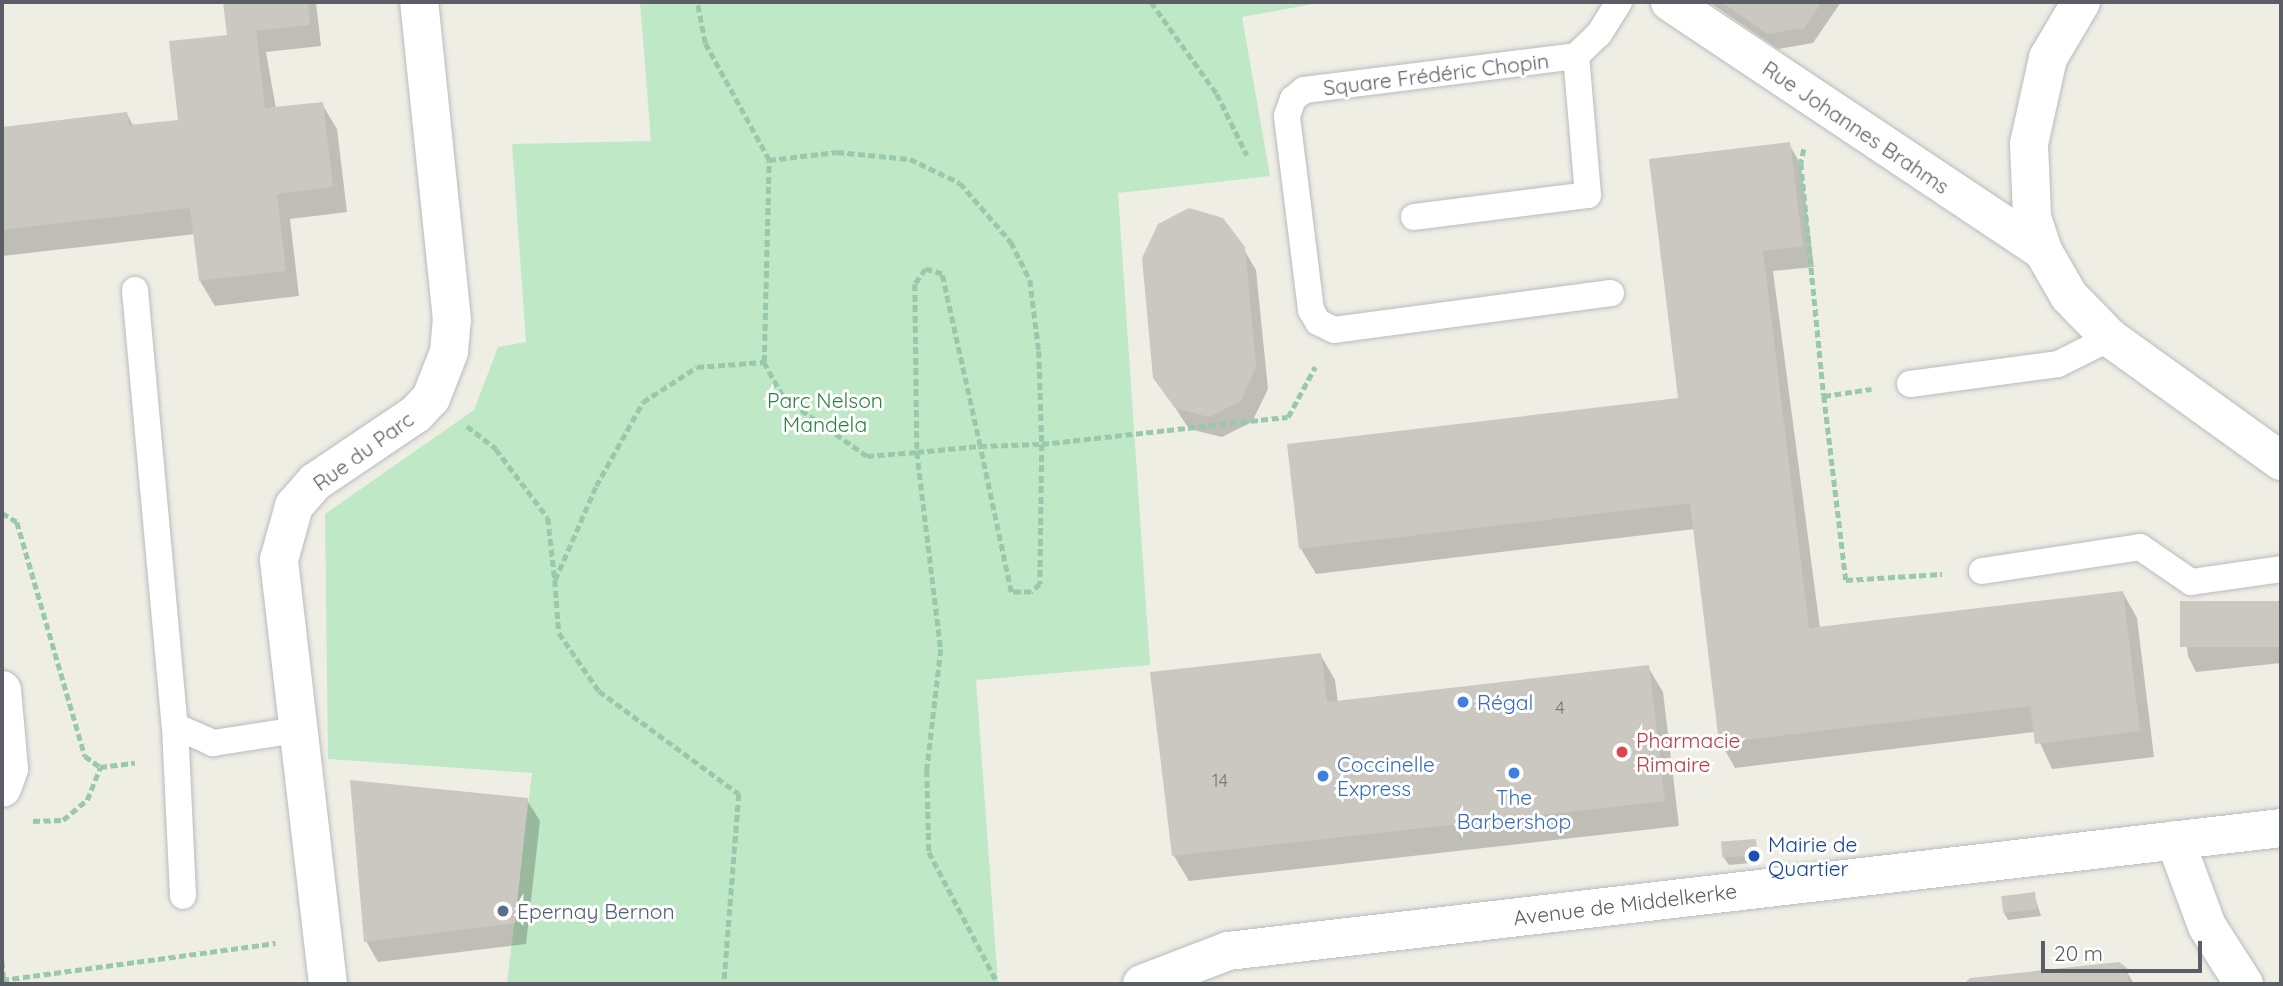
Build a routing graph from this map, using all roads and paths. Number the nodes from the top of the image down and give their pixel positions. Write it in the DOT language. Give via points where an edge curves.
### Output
graph roads {
  1 [pos="418,2"];
  2 [pos="697,2"];
  3 [pos="1151,2"];
  4 [pos="1619,2"];
  5 [pos="1670,2"];
  6 [pos="2081,2"];
  7 [pos="1576,57"];
  8 [pos="1814,100"];
  9 [pos="769,160"];
  10 [pos="1297,196"];
  11 [pos="1415,217"];
  12 [pos="2043,251"];
  13 [pos="135,290"];
  14 [pos="1611,293"];
  15 [pos="1334,330"];
  16 [pos="2110,338"];
  17 [pos="764,362"];
  18 [pos="1910,384"];
  19 [pos="1824,396"];
  20 [pos="432,398"];
  21 [pos="1042,444"];
  22 [pos="980,446"];
  23 [pos="2276,451"];
  24 [pos="917,452"];
  25 [pos="2,513"];
  26 [pos="2281,569"];
  27 [pos="1982,571"];
  28 [pos="555,580"];
  29 [pos="2,690"];
  30 [pos="175,726"];
  31 [pos="297,730"];
  32 [pos="177,758"];
  33 [pos="100,767"];
  34 [pos="2,788"];
  35 [pos="28,820"];
  36 [pos="2281,828"];
  37 [pos="2175,840"];
  38 [pos="183,896"];
  39 [pos="322,937"];
  40 [pos="2,961"];
  41 [pos="3,980"];
  42 [pos="328,984"];
  43 [pos="724,984"];
  44 [pos="998,984"];
  45 [pos="1142,984"];
  46 [pos="2244,984"];
  1 -- 20 [label="street, Rue du Parc" via="452,320 449,352"];
  2 -- 9 [label="path" via="705,43"];
  3 -- 10 [label="path" via="1217,94 1250,161"];
  4 -- 7 [label="lane, Square Frédéric Chopin" via="1599,34"];
  5 -- 8 [label="street, Rue Johannes Brahms"];
  6 -- 12 [label="street" via="2048,58 2029,144 2029,196"];
  7 -- 10 [label="lane, Square Frédéric Chopin" via="1304,90 1293,99 1287,116"];
  7 -- 11 [label="lane" via="1588,195"];
  8 -- 12 [label="street, Rue Johannes Brahms"];
  8 -- 19 [label="path" via="1801,163"];
  9 -- 17 [label="path"];
  9 -- 21 [label="path" via="837,152 911,159 960,183 1011,242 1030,280 1039,351"];
  10 -- 15 [label="lane, Square Frédéric Chopin" via="1311,310 1318,321"];
  12 -- 16 [label="street" via="2069,296"];
  13 -- 30 [label="lane"];
  14 -- 15 [label="lane"];
  15 -- 21 [label="path" via="1288,417"];
  16 -- 18 [label="lane" via="2058,364"];
  16 -- 23 [label="street"];
  17 -- 24 [label="path" via="784,398 867,456"];
  17 -- 28 [label="path" via="697,367 643,402 596,485"];
  18 -- 19 [label="path"];
  19 -- 27 [label="path" via="1846,580"];
  20 -- 28 [label="path" via="496,449 548,518"];
  20 -- 31 [label="street, Rue du Parc" via="390,433 315,482 294,506 279,560"];
  21 -- 22 [label="path"];
  21 -- 22 [label="path" via="1040,584 1031,592 1011,592"];
  22 -- 24 [label="path"];
  22 -- 24 [label="path" via="942,274 926,270 915,284"];
  24 -- 44 [label="path" via="941,649 927,770 929,852"];
  25 -- 33 [label="path" via="17,522 85,756"];
  26 -- 27 [label="lane" via="2191,582 2140,547"];
  28 -- 43 [label="path" via="559,633 599,691 739,794"];
  29 -- 34 [label="street" via="9,769"];
  30 -- 31 [label="lane" via="213,743"];
  30 -- 32 [label="lane"];
  31 -- 39 [label="street, Rue du Parc"];
  32 -- 33 [label="path"];
  32 -- 38 [label="lane"];
  33 -- 35 [label="path" via="87,800 63,820"];
  36 -- 37 [label="street, Avenue de Middelkerke"];
  37 -- 45 [label="street, Avenue de Middelkerke" via="1228,951"];
  37 -- 46 [label="street" via="2207,926"];
  39 -- 41 [label="path"];
  39 -- 42 [label="street, Rue du Parc"];
  40 -- 41 [label="path"];
}
